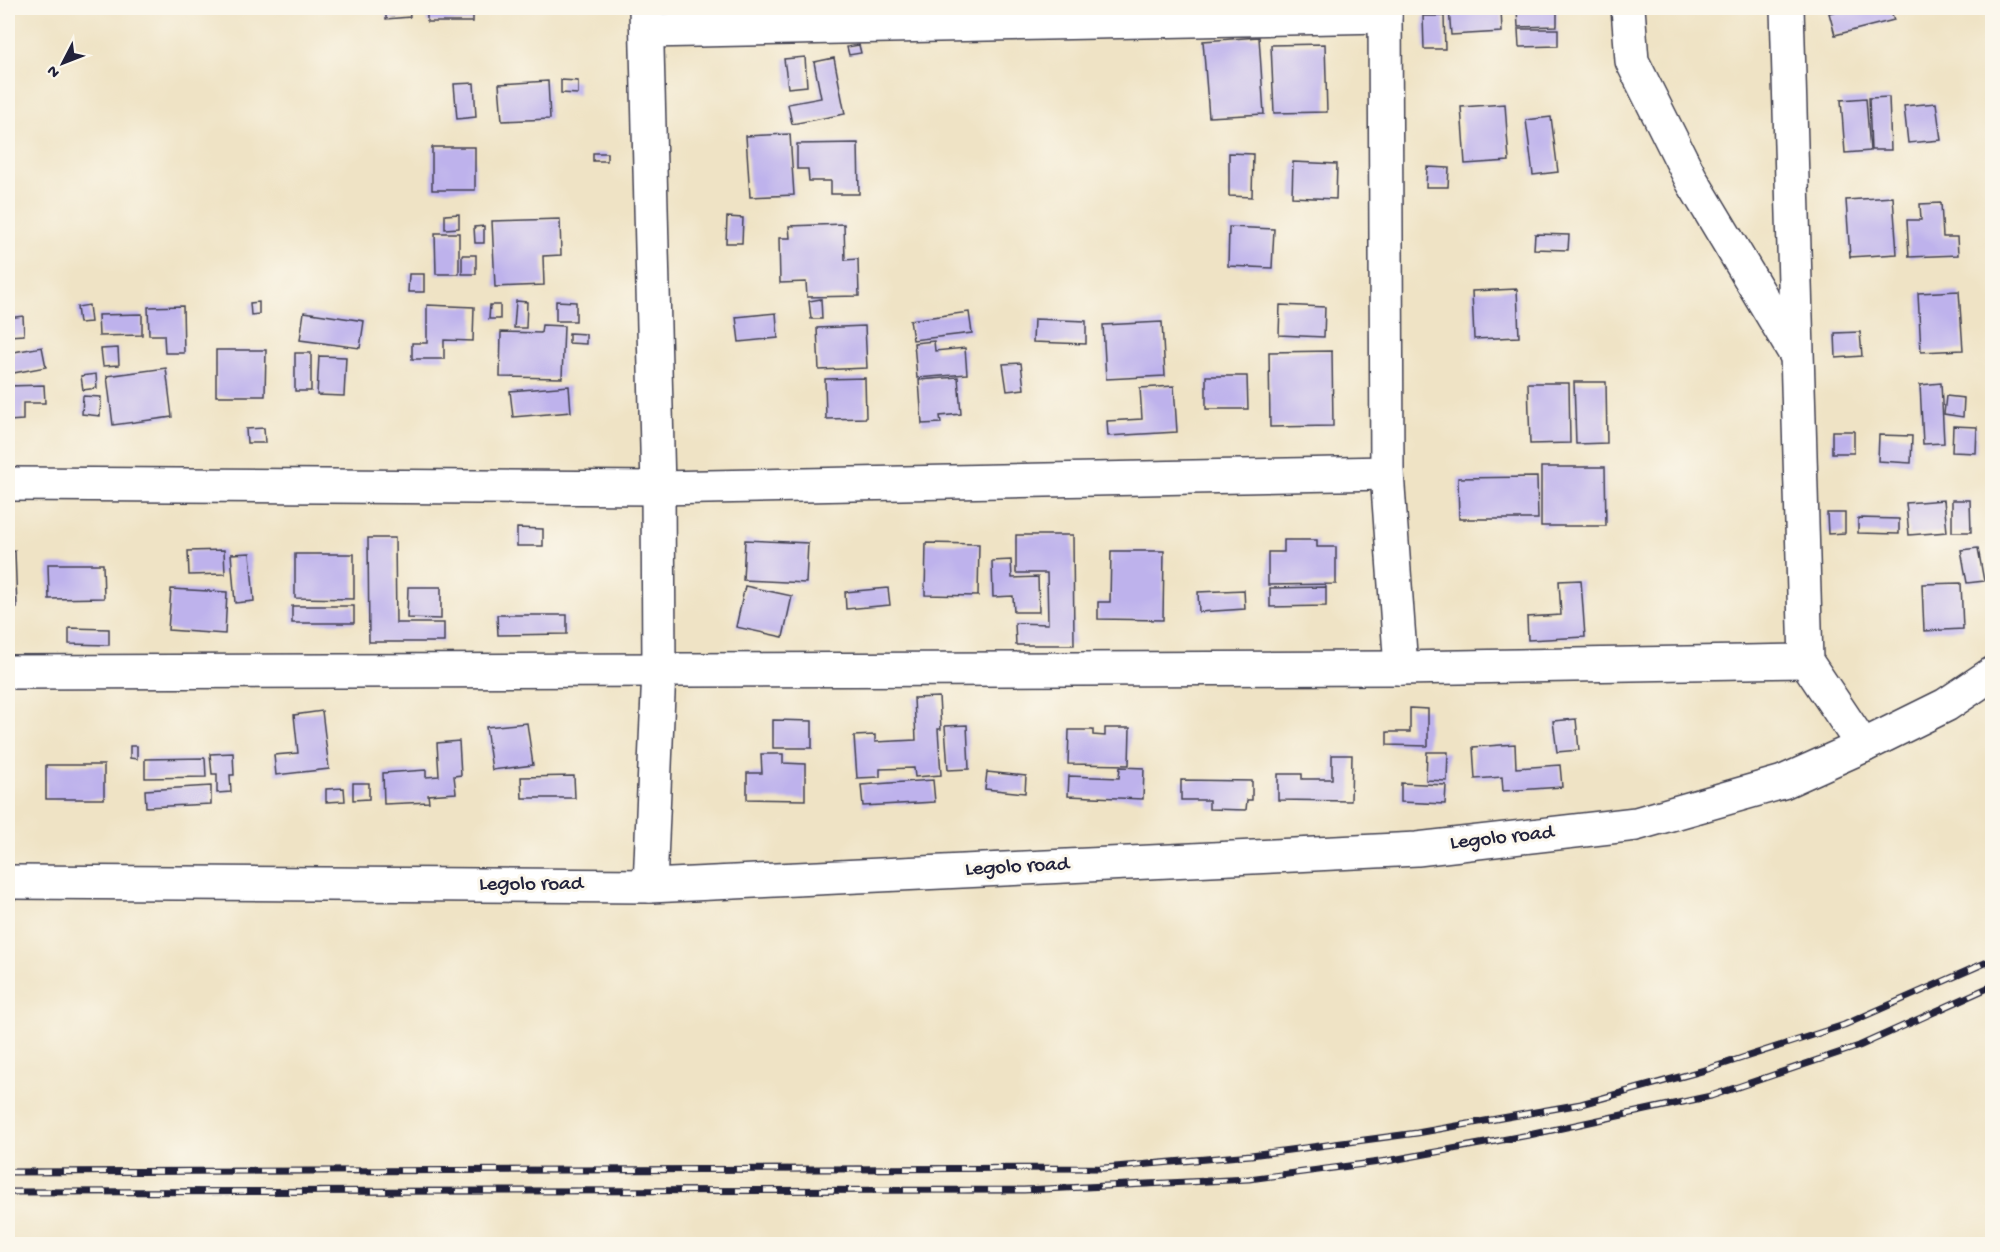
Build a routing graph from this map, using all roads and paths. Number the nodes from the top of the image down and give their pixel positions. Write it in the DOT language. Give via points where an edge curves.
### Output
graph roads {
  1 [pos="1628,8"];
  2 [pos="1787,8"];
  3 [pos="1385,12"];
  4 [pos="646,19"];
  5 [pos="1797,356"];
  6 [pos="1387,473"];
  7 [pos="8,484"];
  8 [pos="658,488"];
  9 [pos="1806,661"];
  10 [pos="1401,668"];
  11 [pos="659,670"];
  12 [pos="8,672"];
  13 [pos="1992,674"];
  14 [pos="1863,746"];
  15 [pos="8,882"];
  16 [pos="650,886"];
  1 -- 5 [label="street" via="1632,61 1692,181"];
  2 -- 5 [label="street"];
  3 -- 4 [label="street"];
  3 -- 6 [label="street"];
  4 -- 8 [label="street"];
  5 -- 9 [label="street"];
  6 -- 8 [label="street"];
  6 -- 10 [label="street"];
  7 -- 8 [label="street"];
  8 -- 11 [label="street"];
  9 -- 10 [label="street"];
  9 -- 14 [label="street"];
  10 -- 11 [label="street"];
  11 -- 12 [label="street"];
  11 -- 16 [label="street"];
  13 -- 14 [label="street, Legolo road" via="1946,705"];
  14 -- 16 [label="street, Legolo road" via="1783,782 1636,824 1417,849"];
  15 -- 16 [label="street, Legolo road"];
}
